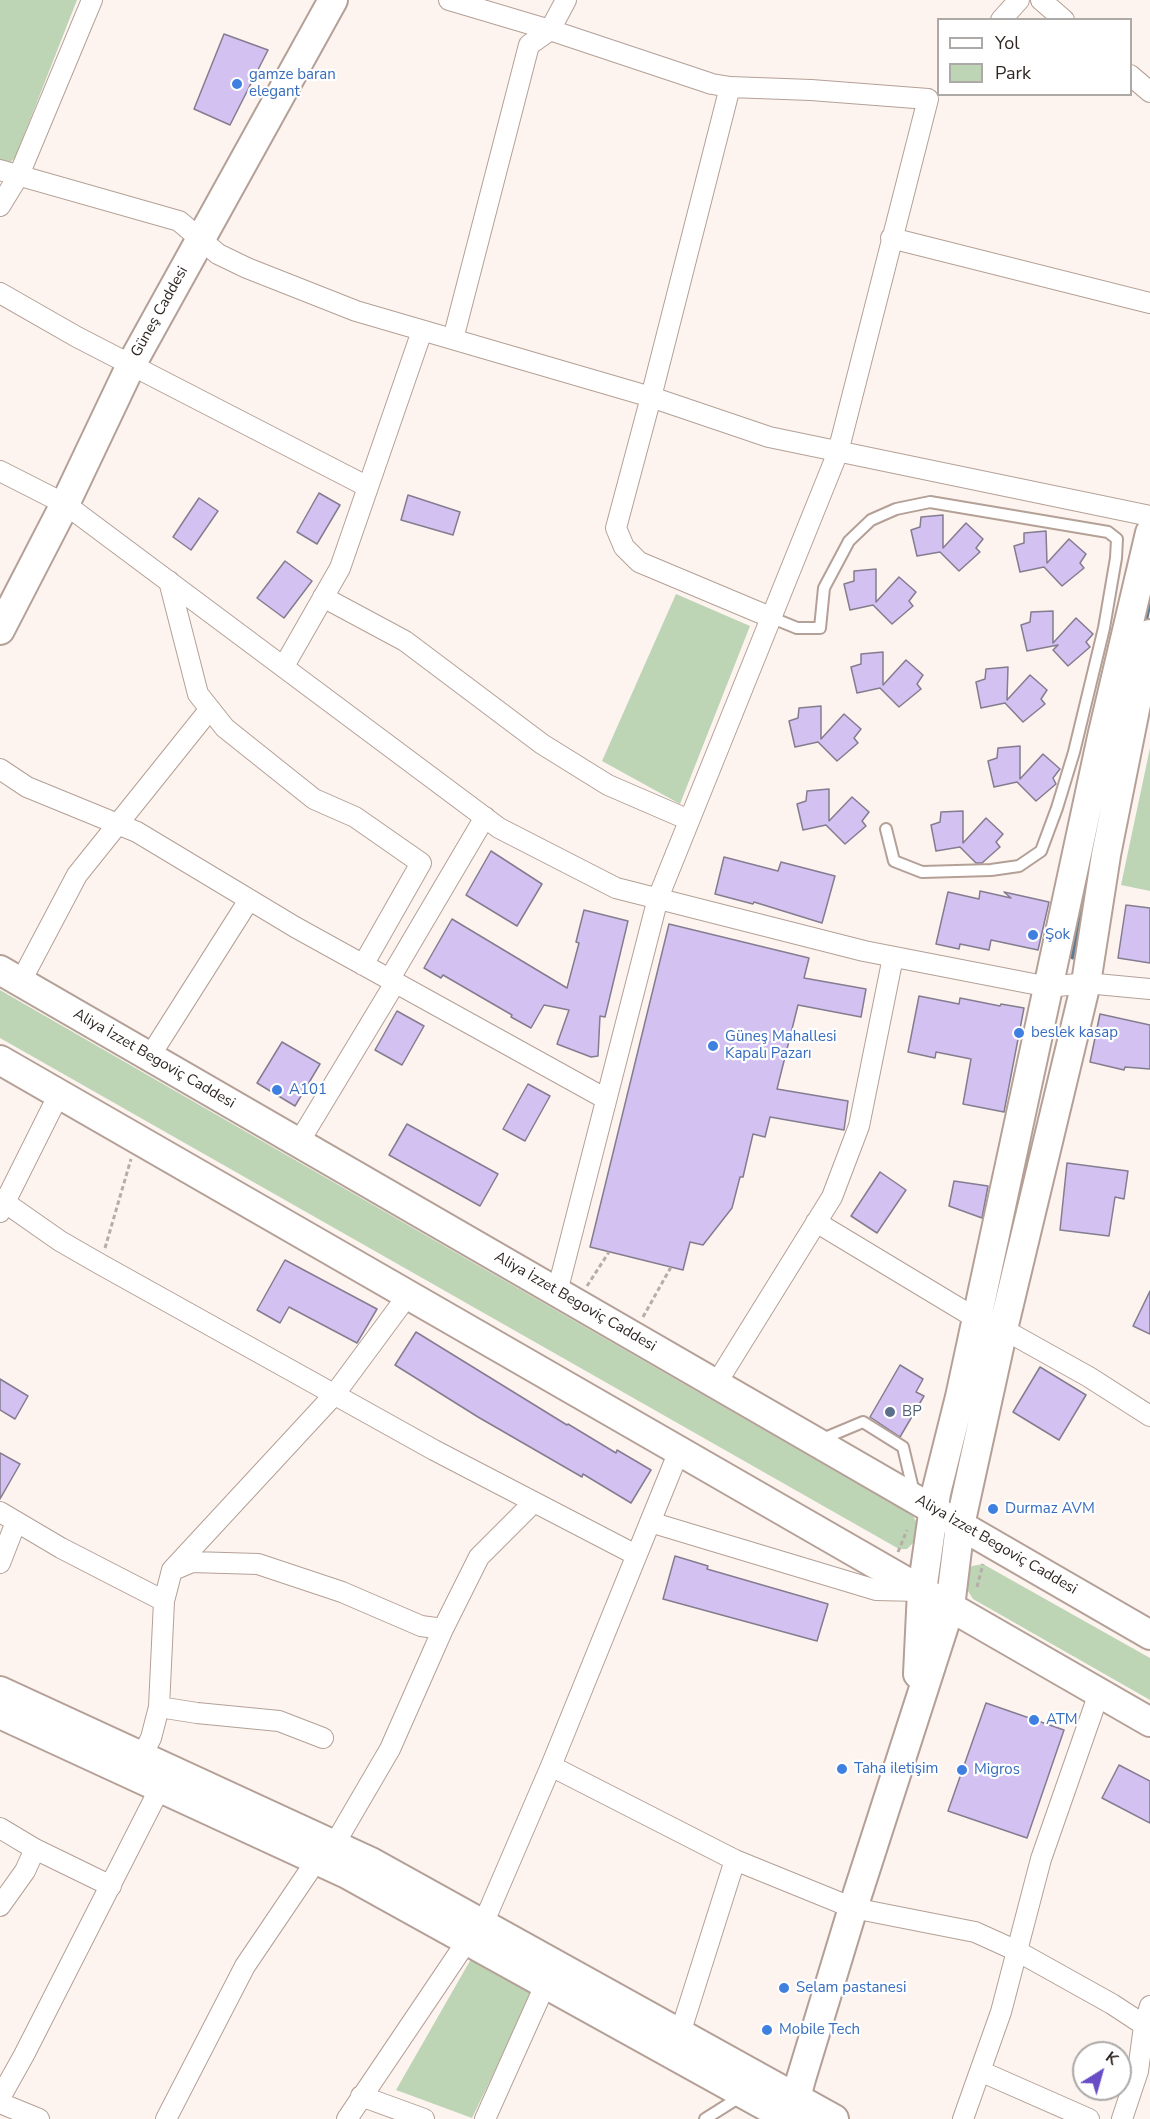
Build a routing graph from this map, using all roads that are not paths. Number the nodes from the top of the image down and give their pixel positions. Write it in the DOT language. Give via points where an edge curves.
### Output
graph roads {
  1 [pos="92,0"];
  2 [pos="333,0"];
  3 [pos="449,0"];
  4 [pos="566,0"];
  5 [pos="1019,0"];
  6 [pos="1041,0"];
  7 [pos="1003,18"];
  8 [pos="1062,18"];
  9 [pos="550,30"];
  10 [pos="1132,76"];
  11 [pos="730,87"];
  12 [pos="1150,92"];
  13 [pos="933,93"];
  14 [pos="9,172"];
  15 [pos="0,206"];
  16 [pos="891,238"];
  17 [pos="200,239"];
  18 [pos="0,293"];
  19 [pos="1150,303"];
  20 [pos="422,331"];
  21 [pos="453,339"];
  22 [pos="131,365"];
  23 [pos="651,397"];
  24 [pos="838,452"];
  25 [pos="0,471"];
  26 [pos="368,487"];
  27 [pos="65,504"];
  28 [pos="1150,516"];
  29 [pos="1150,533"];
  30 [pos="170,581"];
  31 [pos="323,597"];
  32 [pos="770,617"];
  33 [pos="0,630"];
  34 [pos="1150,634"];
  35 [pos="284,666"];
  36 [pos="210,709"];
  37 [pos="0,769"];
  38 [pos="485,817"];
  39 [pos="689,820"];
  40 [pos="117,824"];
  41 [pos="886,829"];
  42 [pos="658,898"];
  43 [pos="249,900"];
  44 [pos="893,957"];
  45 [pos="363,965"];
  46 [pos="10,976"];
  47 [pos="392,982"];
  48 [pos="1086,983"];
  49 [pos="1049,987"];
  50 [pos="1150,989"];
  51 [pos="150,1056"];
  52 [pos="0,1060"];
  53 [pos="59,1094"];
  54 [pos="606,1099"];
  55 [pos="299,1142"];
  56 [pos="2,1204"];
  57 [pos="816,1222"];
  58 [pos="571,1290"];
  59 [pos="408,1295"];
  60 [pos="977,1319"];
  61 [pos="1003,1329"];
  62 [pos="716,1384"];
  63 [pos="334,1395"];
  64 [pos="1150,1416"];
  65 [pos="817,1442"];
  66 [pos="679,1451"];
  67 [pos="534,1502"];
  68 [pos="923,1503"];
  69 [pos="8,1517"];
  70 [pos="650,1522"];
  71 [pos="960,1525"];
  72 [pos="636,1556"];
  73 [pos="0,1563"];
  74 [pos="172,1570"];
  75 [pos="922,1591"];
  76 [pos="165,1600"];
  77 [pos="959,1612"];
  78 [pos="442,1629"];
  79 [pos="1150,1635"];
  80 [pos="0,1691"];
  81 [pos="1099,1693"];
  82 [pos="159,1707"];
  83 [pos="916,1709"];
  84 [pos="0,1714"];
  85 [pos="1150,1722"];
  86 [pos="323,1738"];
  87 [pos="137,1765"];
  88 [pos="551,1766"];
  89 [pos="164,1778"];
  90 [pos="0,1828"];
  91 [pos="35,1849"];
  92 [pos="325,1853"];
  93 [pos="735,1860"];
  94 [pos="111,1886"];
  95 [pos="0,1906"];
  96 [pos="853,1908"];
  97 [pos="475,1933"];
  98 [pos="1017,1951"];
  99 [pos="550,1975"];
  100 [pos="1150,2006"];
  101 [pos="1147,2027"];
  102 [pos="676,2044"];
  103 [pos="980,2071"];
  104 [pos="744,2094"];
  105 [pos="361,2096"];
  106 [pos="0,2098"];
  107 [pos="0,2103"];
  108 [pos="795,2112"];
  109 [pos="39,2119"];
  110 [pos="166,2119"];
  111 [pos="347,2119"];
  112 [pos="424,2119"];
  113 [pos="485,2119"];
  114 [pos="705,2119"];
  115 [pos="834,2119"];
  116 [pos="963,2119"];
  117 [pos="1089,2119"];
  118 [pos="1122,2119"];
  1 -- 14 [label="street"];
  2 -- 17 [label="street, Güneş Caddesi"];
  3 -- 9 [label="street"];
  4 -- 9 [label="street"];
  5 -- 7 [label="street"];
  6 -- 8 [label="street"];
  9 -- 11 [label="street"];
  9 -- 21 [label="street" via="529,45"];
  10 -- 12 [label="street"];
  11 -- 13 [label="street"];
  11 -- 23 [label="street"];
  13 -- 16 [label="street"];
  14 -- 15 [label="street"];
  14 -- 17 [label="street" via="179,221"];
  16 -- 19 [label="street"];
  16 -- 24 [label="street"];
  17 -- 20 [label="street" via="218,254 247,268 356,311"];
  17 -- 22 [label="street, Güneş Caddesi"];
  18 -- 22 [label="street"];
  20 -- 21 [label="street"];
  20 -- 26 [label="street"];
  21 -- 23 [label="street"];
  22 -- 26 [label="street"];
  22 -- 27 [label="street, Güneş Caddesi"];
  23 -- 24 [label="street" via="769,437"];
  23 -- 32 [label="street" via="616,528 619,538 631,555 649,567"];
  24 -- 28 [label="street"];
  24 -- 32 [label="street"];
  25 -- 27 [label="street"];
  26 -- 31 [label="street" via="340,568"];
  27 -- 30 [label="street"];
  27 -- 33 [label="street, Güneş Caddesi"];
  29 -- 49 [label="street"];
  30 -- 35 [label="street"];
  30 -- 36 [label="street" via="198,694"];
  31 -- 35 [label="street"];
  31 -- 39 [label="street" via="405,641 542,744 608,785"];
  32 -- 39 [label="street"];
  32 -- 41 [label="lane" via="797,628 820,628 824,588 849,541 872,520 896,509 930,502 1108,532 1117,539 1104,628 1083,718 1041,850 1019,866 922,872 894,861"];
  34 -- 48 [label="street" via="1106,855"];
  35 -- 38 [label="street"];
  36 -- 40 [label="street"];
  36 -- 45 [label="street" via="225,728 314,799 355,818 421,862"];
  37 -- 40 [label="street" via="27,787"];
  38 -- 42 [label="street" via="616,888"];
  38 -- 47 [label="street"];
  39 -- 42 [label="street"];
  40 -- 43 [label="street" via="137,832"];
  40 -- 46 [label="street" via="77,875"];
  42 -- 44 [label="street"];
  42 -- 54 [label="street"];
  43 -- 45 [label="street"];
  43 -- 51 [label="street"];
  44 -- 49 [label="street"];
  44 -- 57 [label="street" via="859,1126 832,1197"];
  45 -- 47 [label="street"];
  46 -- 51 [label="street, Aliya İzzet Begoviç Caddesi"];
  47 -- 54 [label="street"];
  47 -- 55 [label="street"];
  48 -- 49 [label="street"];
  48 -- 50 [label="street"];
  48 -- 61 [label="street"];
  49 -- 60 [label="street"];
  51 -- 55 [label="street, Aliya İzzet Begoviç Caddesi"];
  52 -- 53 [label="street"];
  53 -- 56 [label="street"];
  53 -- 59 [label="street"];
  54 -- 58 [label="street"];
  55 -- 58 [label="street, Aliya İzzet Begoviç Caddesi"];
  56 -- 63 [label="street" via="60,1241"];
  57 -- 60 [label="street"];
  57 -- 62 [label="street"];
  58 -- 62 [label="street, Aliya İzzet Begoviç Caddesi"];
  59 -- 63 [label="street"];
  59 -- 66 [label="street"];
  60 -- 68 [label="street"];
  61 -- 64 [label="street"];
  61 -- 71 [label="street"];
  62 -- 65 [label="street, Aliya İzzet Begoviç Caddesi"];
  63 -- 67 [label="street"];
  63 -- 74 [label="street"];
  65 -- 68 [label="street, Aliya İzzet Begoviç Caddesi"];
  65 -- 68 [label="lane" via="862,1422 903,1447"];
  66 -- 70 [label="street"];
  66 -- 75 [label="street"];
  67 -- 72 [label="street"];
  67 -- 78 [label="street" via="479,1557"];
  68 -- 71 [label="street, Aliya İzzet Begoviç Caddesi"];
  68 -- 75 [label="street"];
  69 -- 73 [label="street"];
  69 -- 76 [label="street"];
  70 -- 72 [label="street"];
  70 -- 75 [label="street" via="876,1590"];
  71 -- 77 [label="street"];
  71 -- 79 [label="street, Aliya İzzet Begoviç Caddesi"];
  72 -- 88 [label="street"];
  74 -- 76 [label="street"];
  74 -- 78 [label="street" via="192,1562 258,1564 342,1592 421,1626"];
  75 -- 77 [label="street"];
  75 -- 83 [label="street"];
  76 -- 82 [label="street"];
  77 -- 81 [label="street"];
  77 -- 83 [label="street" via="939,1643"];
  78 -- 92 [label="street" via="390,1749"];
  80 -- 87 [label="street"];
  81 -- 85 [label="street"];
  81 -- 98 [label="street" via="1041,1859"];
  82 -- 86 [label="street" via="279,1721"];
  82 -- 87 [label="street" via="151,1738"];
  83 -- 96 [label="street"];
  84 -- 87 [label="street"];
  87 -- 89 [label="street"];
  88 -- 93 [label="street"];
  88 -- 97 [label="street"];
  89 -- 92 [label="street"];
  89 -- 94 [label="street"];
  90 -- 91 [label="street"];
  91 -- 94 [label="street"];
  91 -- 95 [label="street"];
  92 -- 97 [label="street" via="347,1874"];
  92 -- 110 [label="street" via="244,1966"];
  93 -- 96 [label="street"];
  93 -- 102 [label="street"];
  94 -- 106 [label="street"];
  96 -- 98 [label="street" via="975,1932"];
  96 -- 108 [label="street"];
  97 -- 99 [label="street"];
  97 -- 105 [label="street"];
  98 -- 101 [label="street"];
  98 -- 103 [label="street"];
  99 -- 102 [label="street"];
  99 -- 113 [label="street"];
  100 -- 101 [label="street"];
  101 -- 118 [label="street"];
  102 -- 104 [label="street"];
  102 -- 108 [label="street"];
  103 -- 116 [label="street"];
  103 -- 117 [label="street"];
  104 -- 108 [label="street"];
  104 -- 114 [label="lane"];
  105 -- 111 [label="street"];
  105 -- 112 [label="street"];
  107 -- 109 [label="street"];
  108 -- 115 [label="street"];
}
